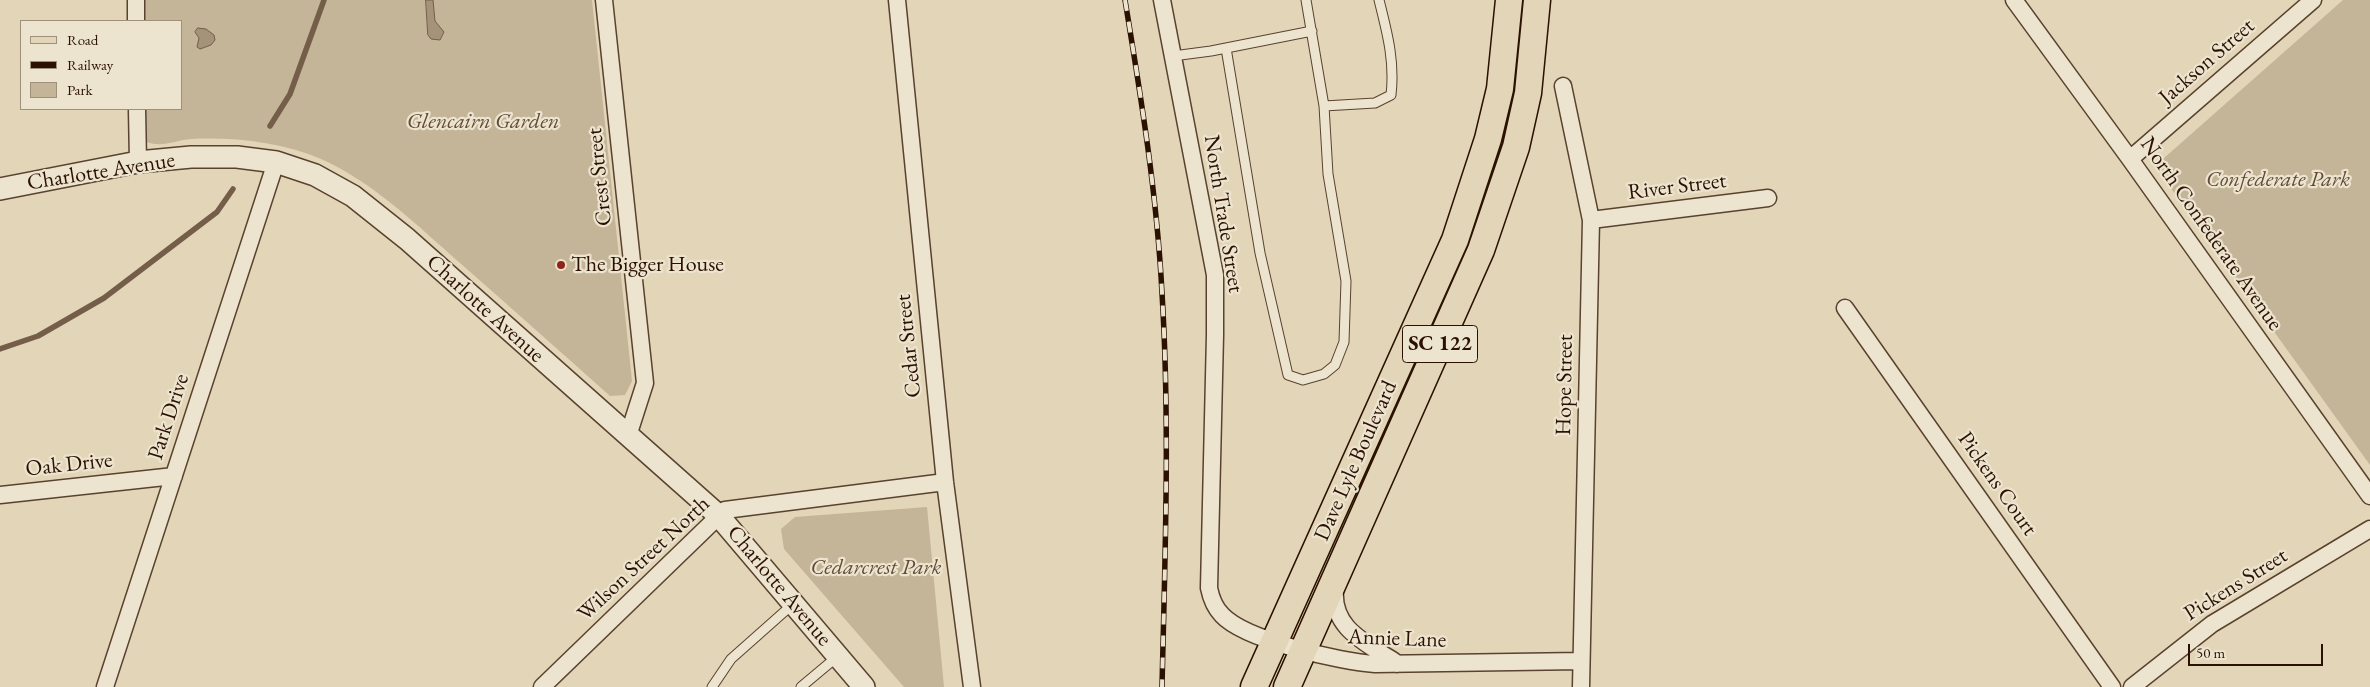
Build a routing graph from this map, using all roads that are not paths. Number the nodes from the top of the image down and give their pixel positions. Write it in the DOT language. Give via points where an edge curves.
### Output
graph roads {
  1 [pos="136,0"];
  2 [pos="604,0"];
  3 [pos="897,0"];
  4 [pos="1162,0"];
  5 [pos="1306,0"];
  6 [pos="1379,0"];
  7 [pos="1508,0"];
  8 [pos="1537,0"];
  9 [pos="2014,0"];
  10 [pos="2313,0"];
  11 [pos="136,20"];
  12 [pos="1312,31"];
  13 [pos="1226,48"];
  14 [pos="1173,56"];
  15 [pos="1563,86"];
  16 [pos="1324,106"];
  17 [pos="137,110"];
  18 [pos="2130,159"];
  19 [pos="138,162"];
  20 [pos="276,162"];
  21 [pos="0,189"];
  22 [pos="1768,198"];
  23 [pos="1590,220"];
  24 [pos="1845,308"];
  25 [pos="628,436"];
  26 [pos="174,476"];
  27 [pos="945,482"];
  28 [pos="0,495"];
  29 [pos="2370,496"];
  30 [pos="718,515"];
  31 [pos="2370,529"];
  32 [pos="1210,558"];
  33 [pos="1336,576"];
  34 [pos="793,604"];
  35 [pos="1274,642"];
  36 [pos="1302,650"];
  37 [pos="838,656"];
  38 [pos="1581,661"];
  39 [pos="1397,664"];
  40 [pos="105,687"];
  41 [pos="542,687"];
  42 [pos="712,687"];
  43 [pos="802,687"];
  44 [pos="864,687"];
  45 [pos="972,687"];
  46 [pos="1254,687"];
  47 [pos="1287,687"];
  48 [pos="1581,687"];
  49 [pos="2112,687"];
  50 [pos="2132,687"];
  1 -- 11 [label="street"];
  2 -- 25 [label="street, Crest Street" via="644,383"];
  3 -- 27 [label="street, Cedar Street"];
  4 -- 14 [label="street, North Trade Street"];
  5 -- 12 [label="lane"];
  6 -- 16 [label="lane" via="1392,52 1390,95 1375,103"];
  7 -- 35 [label="main road, Dave Lyle Boulevard / SC 122" via="1500,89 1488,139 1454,240"];
  8 -- 33 [label="main road, Dave Lyle Boulevard / SC 122" via="1528,93 1516,146 1481,250"];
  9 -- 18 [label="street, North Confederate Avenue"];
  10 -- 18 [label="street, Jackson Street"];
  12 -- 13 [label="lane"];
  12 -- 16 [label="lane"];
  13 -- 14 [label="lane"];
  13 -- 16 [label="lane" via="1260,253 1282,356 1288,375 1303,380 1324,374 1335,365 1344,342 1346,281 1328,174"];
  14 -- 32 [label="street, North Trade Street" via="1215,275"];
  15 -- 23 [label="street, Hope Street"];
  17 -- 19 [label="street"];
  18 -- 29 [label="street, North Confederate Avenue"];
  19 -- 20 [label="street, Charlotte Avenue" via="237,157"];
  19 -- 21 [label="street, Charlotte Avenue"];
  20 -- 25 [label="street, Charlotte Avenue" via="316,175 353,196 407,239"];
  20 -- 26 [label="street, Park Drive"];
  22 -- 23 [label="street, River Street"];
  23 -- 38 [label="street, Hope Street"];
  24 -- 49 [label="street, Pickens Court"];
  25 -- 30 [label="street, Charlotte Avenue"];
  26 -- 28 [label="street, Oak Drive"];
  26 -- 40 [label="street, Park Drive"];
  27 -- 30 [label="street, Wilson Street North" via="725,510"];
  27 -- 45 [label="street, Cedar Street"];
  30 -- 34 [label="street, Charlotte Avenue"];
  30 -- 41 [label="street, Wilson Street North"];
  31 -- 50 [label="street, Pickens Street" via="2212,624"];
  32 -- 35 [label="street, Annie Lane" via="1209,588 1221,615"];
  33 -- 36 [label="main road, Dave Lyle Boulevard / SC 122"];
  33 -- 39 [label="street" via="1334,600 1342,624"];
  34 -- 37 [label="street, Charlotte Avenue"];
  34 -- 42 [label="lane" via="731,659"];
  35 -- 36 [label="street, Annie Lane"];
  35 -- 46 [label="main road, Dave Lyle Boulevard / SC 122"];
  36 -- 39 [label="street, Annie Lane" via="1346,662"];
  36 -- 47 [label="main road, Dave Lyle Boulevard / SC 122"];
  37 -- 43 [label="lane"];
  37 -- 44 [label="street, Charlotte Avenue"];
  38 -- 39 [label="street, Annie Lane"];
  38 -- 48 [label="street, Hope Street"];
}
